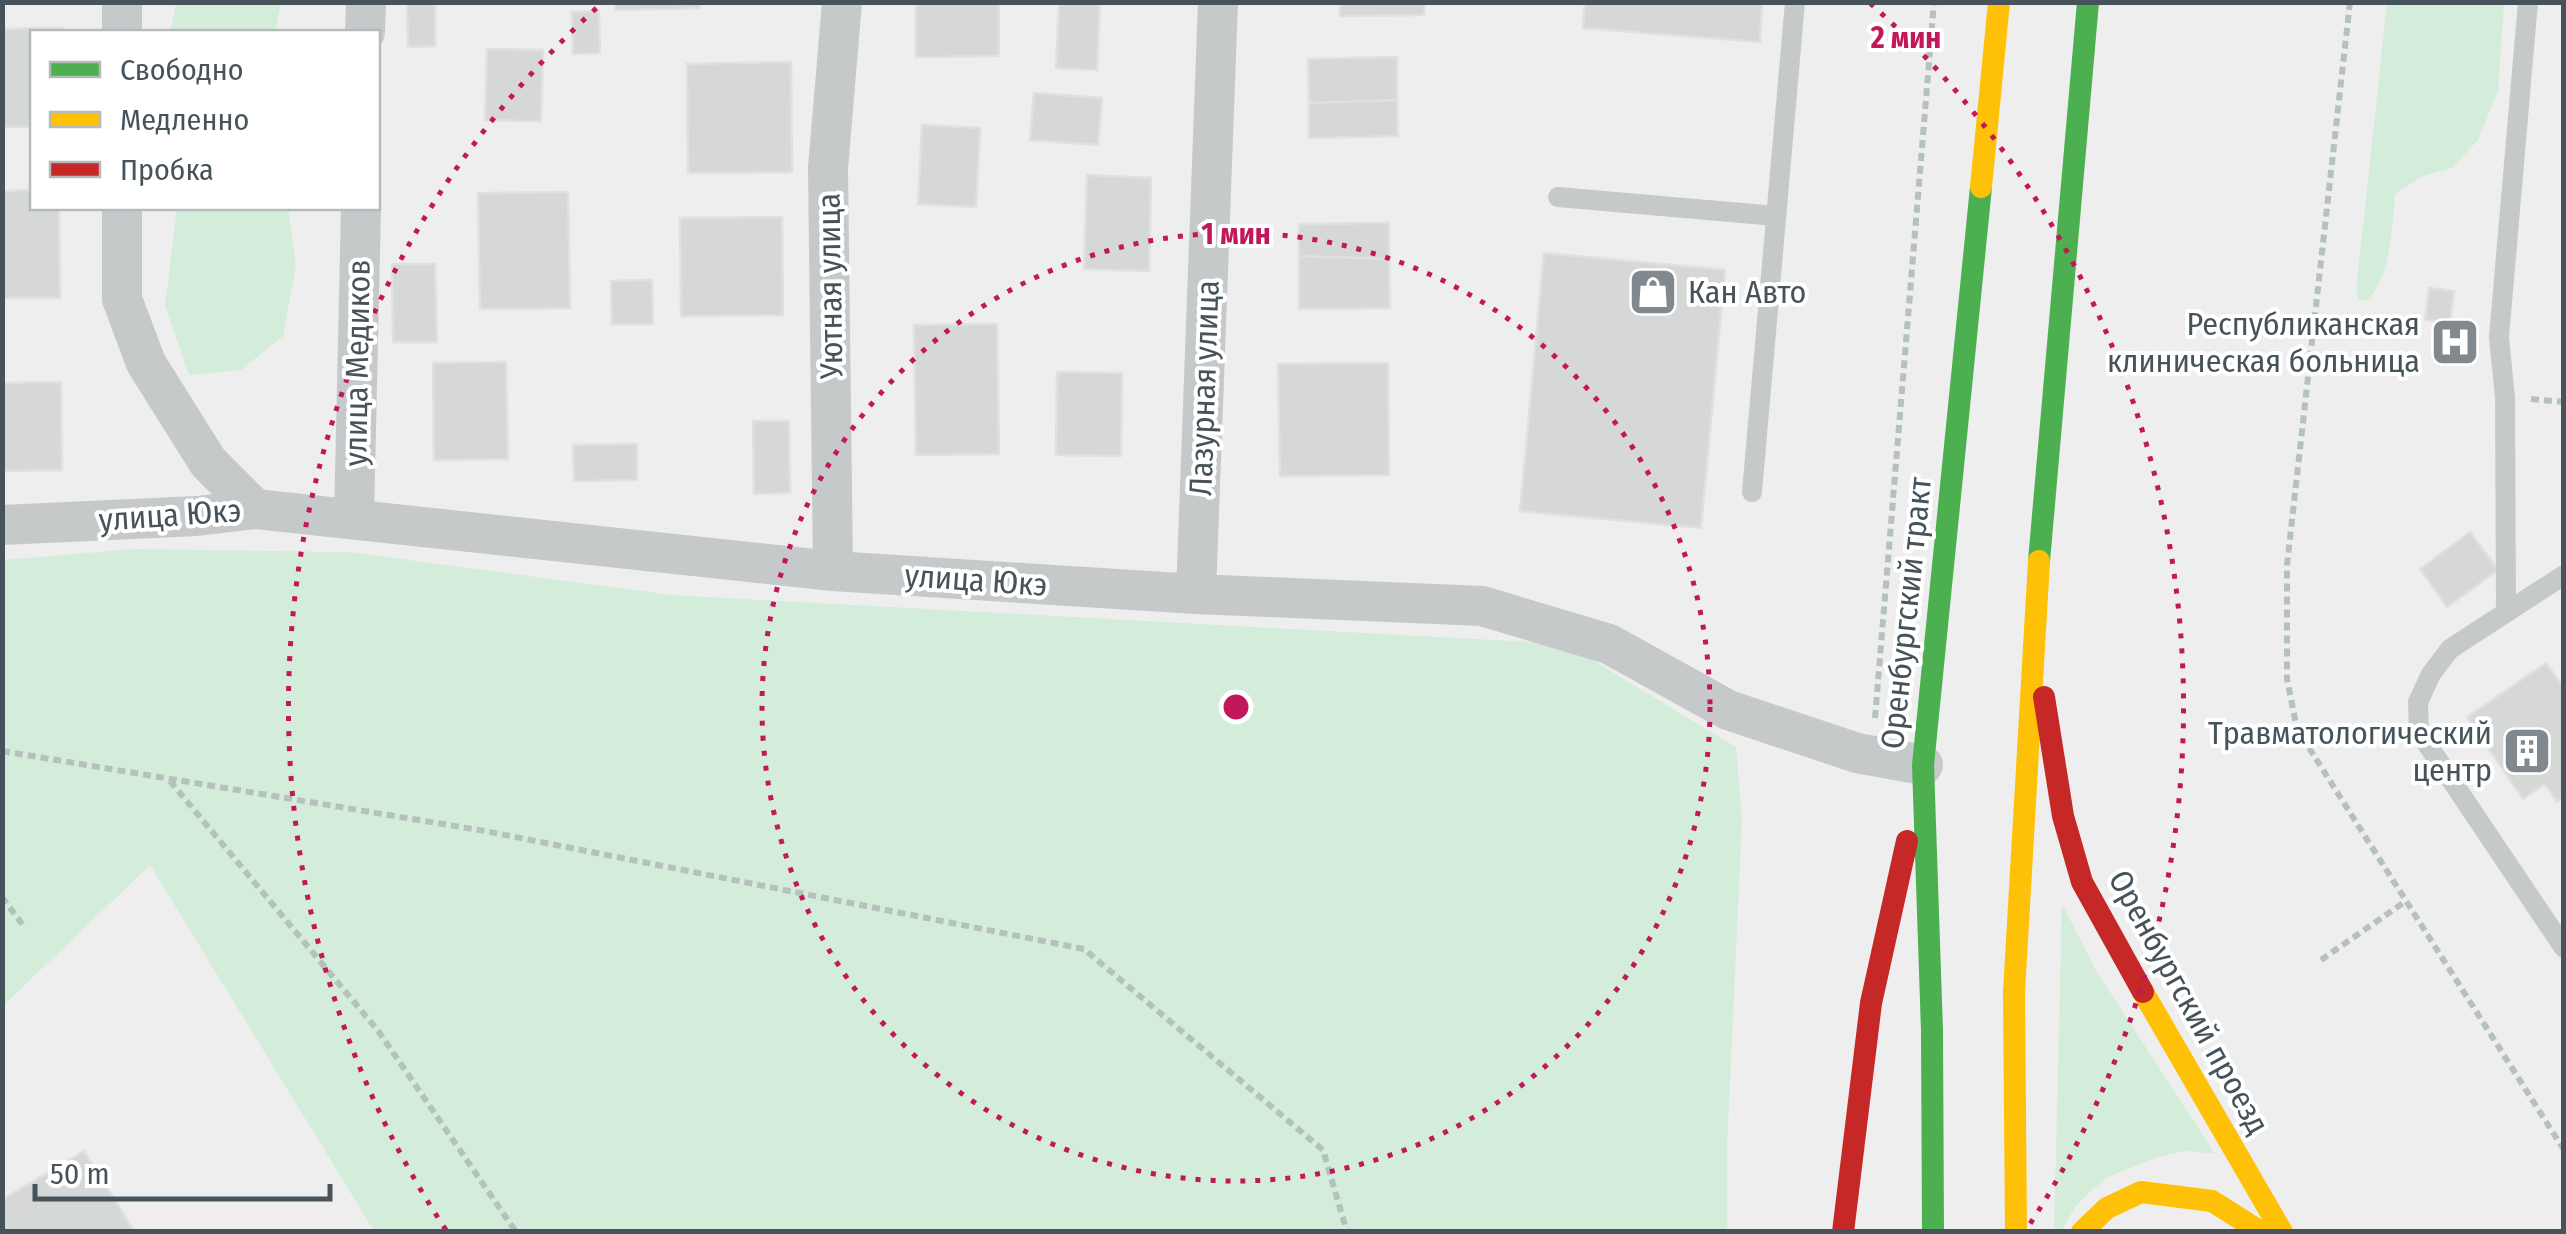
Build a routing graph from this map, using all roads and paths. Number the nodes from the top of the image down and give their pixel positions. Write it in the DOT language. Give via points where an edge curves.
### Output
graph roads {
  1 [pos="122,2"];
  2 [pos="366,2"];
  3 [pos="842,2"];
  4 [pos="1218,2"];
  5 [pos="1795,2"];
  6 [pos="1934,2"];
  7 [pos="1998,2"];
  8 [pos="2088,2"];
  9 [pos="2350,2"];
  10 [pos="2528,2"];
  11 [pos="122,30"];
  12 [pos="365,30"];
  13 [pos="1558,198"];
  14 [pos="122,210"];
  15 [pos="361,210"];
  16 [pos="1776,216"];
  17 [pos="1752,492"];
  18 [pos="256,509"];
  19 [pos="354,519"];
  20 [pos="2,525"];
  21 [pos="833,571"];
  22 [pos="2564,575"];
  23 [pos="1196,594"];
  24 [pos="2506,613"];
  25 [pos="2036,618"];
  26 [pos="2,751"];
  27 [pos="1872,756"];
  28 [pos="1924,765"];
  29 [pos="168,778"];
  30 [pos="2,897"];
  31 [pos="2406,901"];
  32 [pos="24,928"];
  33 [pos="2564,948"];
  34 [pos="2320,960"];
  35 [pos="2564,1150"];
  36 [pos="516,1232"];
  37 [pos="1348,1232"];
  38 [pos="1843,1232"];
  39 [pos="1933,1232"];
  40 [pos="2016,1232"];
  41 [pos="2082,1232"];
  42 [pos="2261,1232"];
  43 [pos="2282,1232"];
  1 -- 11 [label="street"];
  2 -- 12 [label="street"];
  3 -- 21 [label="street, Уютная улица" via="828,168"];
  4 -- 23 [label="street, Лазурная улица"];
  5 -- 16 [label="lane"];
  6 -- 27 [label="path"];
  7 -- 28 [label="main road, Оренбургский тракт"];
  8 -- 25 [label="main road"];
  9 -- 31 [label="path" via="2287,564 2287,679 2297,729"];
  10 -- 24 [label="lane" via="2499,337"];
  13 -- 16 [label="lane"];
  14 -- 18 [label="street" via="122,299 146,363 208,462"];
  15 -- 19 [label="street, улица Медиков"];
  16 -- 17 [label="lane"];
  18 -- 19 [label="street, улица Юкэ"];
  18 -- 20 [label="street, улица Юкэ"];
  19 -- 21 [label="street, улица Юкэ"];
  21 -- 23 [label="street, улица Юкэ"];
  22 -- 24 [label="lane"];
  23 -- 27 [label="street, улица Юкэ" via="1482,606 1609,644 1728,710"];
  24 -- 33 [label="lane" via="2450,650 2431,674 2418,702 2419,732"];
  25 -- 40 [label="main road" via="2014,992"];
  25 -- 43 [label="main road, Оренбургский проезд" via="2062,816 2082,882"];
  26 -- 29 [label="path"];
  27 -- 28 [label="street, улица Юкэ"];
  28 -- 38 [label="main road" via="1870,1003"];
  28 -- 39 [label="main road, Оренбургский тракт"];
  29 -- 36 [label="path" via="380,1032"];
  29 -- 37 [label="path" via="484,831 1084,949 1323,1150"];
  30 -- 32 [label="path"];
  31 -- 34 [label="path"];
  31 -- 35 [label="path"];
  41 -- 42 [label="main road" via="2107,1208 2141,1192 2212,1201"];
}
